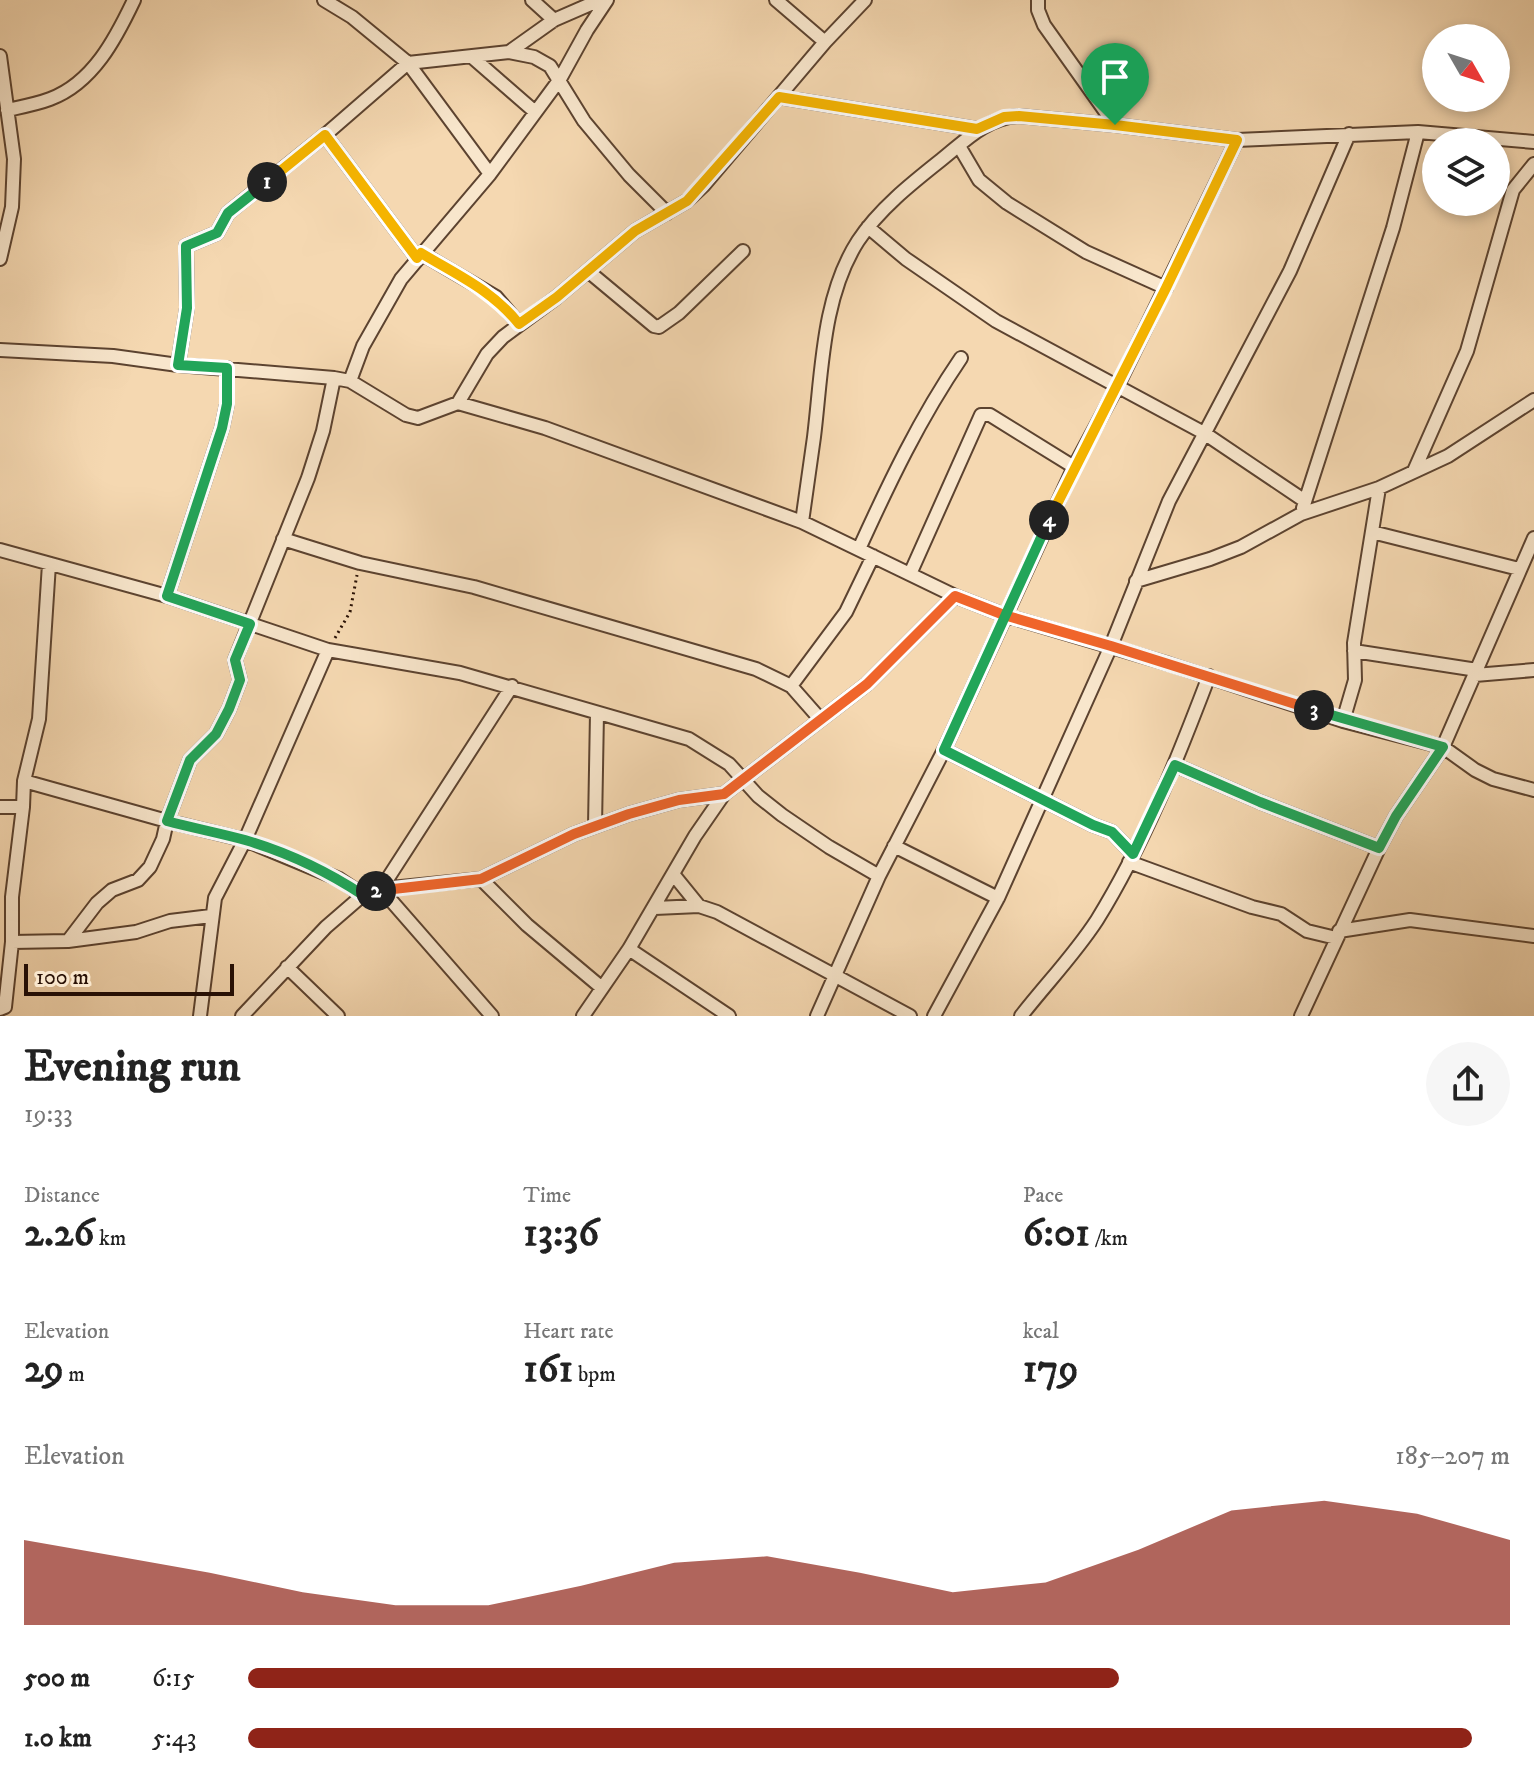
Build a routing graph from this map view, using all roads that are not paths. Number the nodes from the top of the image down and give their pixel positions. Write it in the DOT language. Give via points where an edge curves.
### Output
graph roads {
  1 [pos="134,0"];
  2 [pos="324,0"];
  3 [pos="532,0"];
  4 [pos="600,0"];
  5 [pos="607,0"];
  6 [pos="776,0"];
  7 [pos="1038,0"];
  8 [pos="863,1"];
  9 [pos="554,20"];
  10 [pos="825,42"];
  11 [pos="509,52"];
  12 [pos="0,56"];
  13 [pos="472,57"];
  14 [pos="408,63"];
  15 [pos="560,79"];
  16 [pos="550,92"];
  17 [pos="568,96"];
  18 [pos="779,97"];
  19 [pos="7,110"];
  20 [pos="534,111"];
  21 [pos="1115,125"];
  22 [pos="977,129"];
  23 [pos="1418,132"];
  24 [pos="1349,134"];
  25 [pos="325,135"];
  26 [pos="1237,140"];
  27 [pos="1534,142"];
  28 [pos="959,146"];
  29 [pos="1534,164"];
  30 [pos="490,174"];
  31 [pos="667,213"];
  32 [pos="868,227"];
  33 [pos="743,251"];
  34 [pos="419,256"];
  35 [pos="0,259"];
  36 [pos="588,271"];
  37 [pos="1166,288"];
  38 [pos="519,324"];
  39 [pos="0,350"];
  40 [pos="961,358"];
  41 [pos="178,365"];
  42 [pos="227,368"];
  43 [pos="334,378"];
  44 [pos="350,381"];
  45 [pos="1118,385"];
  46 [pos="1534,400"];
  47 [pos="458,403"];
  48 [pos="1204,433"];
  49 [pos="1074,467"];
  50 [pos="1414,471"];
  51 [pos="1379,488"];
  52 [pos="1303,508"];
  53 [pos="802,522"];
  54 [pos="1372,532"];
  55 [pos="1534,538"];
  56 [pos="283,539"];
  57 [pos="859,549"];
  58 [pos="0,550"];
  59 [pos="873,556"];
  60 [pos="49,564"];
  61 [pos="1519,569"];
  62 [pos="910,574"];
  63 [pos="1136,581"];
  64 [pos="167,596"];
  65 [pos="955,596"];
  66 [pos="1004,615"];
  67 [pos="250,624"];
  68 [pos="1111,646"];
  69 [pos="328,650"];
  70 [pos="1354,651"];
  71 [pos="1534,670"];
  72 [pos="1476,672"];
  73 [pos="1209,676"];
  74 [pos="512,686"];
  75 [pos="791,686"];
  76 [pos="597,713"];
  77 [pos="820,719"];
  78 [pos="1343,721"];
  79 [pos="1443,747"];
  80 [pos="944,750"];
  81 [pos="1175,765"];
  82 [pos="741,779"];
  83 [pos="24,781"];
  84 [pos="1534,790"];
  85 [pos="724,794"];
  86 [pos="1042,801"];
  87 [pos="0,807"];
  88 [pos="23,807"];
  89 [pos="167,821"];
  90 [pos="595,826"];
  91 [pos="245,840"];
  92 [pos="894,846"];
  93 [pos="1379,848"];
  94 [pos="1131,858"];
  95 [pos="673,874"];
  96 [pos="879,876"];
  97 [pos="481,879"];
  98 [pos="381,889"];
  99 [pos="363,895"];
  100 [pos="998,898"];
  101 [pos="699,906"];
  102 [pos="655,908"];
  103 [pos="211,916"];
  104 [pos="1338,935"];
  105 [pos="1534,936"];
  106 [pos="68,941"];
  107 [pos="12,942"];
  108 [pos="629,949"];
  109 [pos="287,967"];
  110 [pos="837,976"];
  111 [pos="602,988"];
  112 [pos="3,1010"];
  113 [pos="200,1016"];
  114 [pos="242,1016"];
  115 [pos="338,1016"];
  116 [pos="492,1016"];
  117 [pos="583,1016"];
  118 [pos="729,1016"];
  119 [pos="817,1016"];
  120 [pos="910,1016"];
  121 [pos="934,1016"];
  122 [pos="1021,1016"];
  123 [pos="1301,1016"];
  1 -- 19 [label="street" via="111,45 81,80 53,99"];
  2 -- 14 [label="street"];
  3 -- 9 [label="street"];
  4 -- 9 [label="street"];
  5 -- 15 [label="street"];
  6 -- 10 [label="street"];
  7 -- 21 [label="street" via="1044,25"];
  8 -- 10 [label="street"];
  9 -- 11 [label="street"];
  10 -- 18 [label="street"];
  11 -- 13 [label="street"];
  11 -- 15 [label="street" via="542,60"];
  12 -- 19 [label="street"];
  13 -- 14 [label="street"];
  13 -- 20 [label="street"];
  14 -- 25 [label="street"];
  14 -- 30 [label="street"];
  15 -- 16 [label="street"];
  15 -- 17 [label="street"];
  16 -- 17 [label="street"];
  16 -- 20 [label="street"];
  17 -- 31 [label="street" via="629,175"];
  18 -- 22 [label="street"];
  18 -- 31 [label="street" via="703,186"];
  19 -- 35 [label="street" via="14,159 12,207"];
  20 -- 30 [label="street"];
  21 -- 22 [label="street" via="1019,116"];
  21 -- 26 [label="street"];
  22 -- 28 [label="street"];
  23 -- 24 [label="street"];
  23 -- 27 [label="street"];
  23 -- 52 [label="street" via="1393,228"];
  24 -- 26 [label="street"];
  24 -- 48 [label="street" via="1290,271"];
  25 -- 34 [label="street"];
  25 -- 41 [label="street" via="228,213 217,233 186,246 187,308"];
  26 -- 37 [label="street"];
  28 -- 32 [label="street"];
  28 -- 37 [label="street" via="979,180 1007,203 1086,252"];
  29 -- 50 [label="street" via="1513,190 1467,351"];
  30 -- 34 [label="street"];
  31 -- 36 [label="street" via="635,231"];
  32 -- 45 [label="street" via="996,321"];
  32 -- 53 [label="street" via="837,288 820,372"];
  33 -- 36 [label="street" via="659,327"];
  34 -- 38 [label="street" via="496,297"];
  34 -- 44 [label="street" via="378,318"];
  36 -- 38 [label="street"];
  37 -- 45 [label="street"];
  38 -- 47 [label="street" via="487,354"];
  39 -- 41 [label="street"];
  40 -- 57 [label="street" via="910,441"];
  41 -- 42 [label="street"];
  42 -- 43 [label="street"];
  42 -- 64 [label="street" via="222,428"];
  43 -- 44 [label="street"];
  43 -- 56 [label="street" via="312,466"];
  44 -- 47 [label="street" via="418,418"];
  45 -- 48 [label="street"];
  45 -- 49 [label="street"];
  46 -- 50 [label="street" via="1448,456"];
  47 -- 53 [label="street" via="545,428"];
  48 -- 52 [label="street"];
  48 -- 63 [label="street"];
  49 -- 62 [label="street" via="990,415 981,415"];
  49 -- 66 [label="street"];
  50 -- 51 [label="street"];
  51 -- 52 [label="street"];
  51 -- 54 [label="street"];
  52 -- 63 [label="street" via="1220,555"];
  53 -- 57 [label="street"];
  54 -- 61 [label="street"];
  54 -- 70 [label="street"];
  55 -- 61 [label="street"];
  56 -- 67 [label="street"];
  56 -- 75 [label="street" via="360,563 474,587 756,669"];
  57 -- 59 [label="street"];
  58 -- 60 [label="street"];
  59 -- 62 [label="street"];
  59 -- 75 [label="street" via="846,612"];
  60 -- 64 [label="street"];
  60 -- 83 [label="street" via="39,719"];
  61 -- 72 [label="street"];
  62 -- 65 [label="street"];
  63 -- 68 [label="street"];
  64 -- 67 [label="street"];
  65 -- 66 [label="street"];
  65 -- 77 [label="street" via="867,684"];
  66 -- 68 [label="street"];
  66 -- 80 [label="street"];
  67 -- 69 [label="street"];
  67 -- 89 [label="street" via="235,660 240,680 229,709 216,734 190,760"];
  68 -- 73 [label="street"];
  68 -- 86 [label="street"];
  69 -- 74 [label="street"];
  69 -- 91 [label="street"];
  70 -- 72 [label="street"];
  70 -- 78 [label="street" via="1357,671"];
  71 -- 72 [label="street"];
  72 -- 79 [label="street"];
  73 -- 78 [label="street"];
  73 -- 81 [label="street"];
  74 -- 76 [label="street"];
  74 -- 98 [label="street"];
  75 -- 77 [label="street"];
  76 -- 82 [label="street" via="689,739 718,755"];
  76 -- 90 [label="street"];
  77 -- 82 [label="street"];
  78 -- 79 [label="street"];
  79 -- 84 [label="street" via="1493,779"];
  79 -- 93 [label="street"];
  80 -- 86 [label="street"];
  80 -- 92 [label="street"];
  81 -- 93 [label="street"];
  81 -- 94 [label="street"];
  82 -- 85 [label="street"];
  82 -- 96 [label="street" via="782,815"];
  83 -- 88 [label="street"];
  83 -- 89 [label="street"];
  85 -- 90 [label="street" via="679,800"];
  85 -- 95 [label="street"];
  86 -- 94 [label="street" via="1108,829"];
  86 -- 100 [label="street"];
  87 -- 88 [label="street"];
  88 -- 107 [label="street"];
  89 -- 91 [label="street"];
  89 -- 106 [label="street" via="144,874 97,903"];
  90 -- 97 [label="street"];
  91 -- 99 [label="street" via="339,879"];
  91 -- 103 [label="street" via="222,880"];
  92 -- 96 [label="street"];
  92 -- 100 [label="street"];
  93 -- 104 [label="street"];
  94 -- 104 [label="street" via="1281,914 1307,931"];
  94 -- 122 [label="street" via="1096,921"];
  95 -- 101 [label="street"];
  95 -- 102 [label="street"];
  96 -- 110 [label="street"];
  97 -- 98 [label="street"];
  97 -- 111 [label="street"];
  98 -- 99 [label="street"];
  98 -- 116 [label="street"];
  99 -- 109 [label="street"];
  100 -- 121 [label="street"];
  101 -- 102 [label="street"];
  101 -- 110 [label="street" via="732,918"];
  102 -- 108 [label="street"];
  103 -- 106 [label="street"];
  103 -- 113 [label="street"];
  104 -- 105 [label="street" via="1410,920"];
  104 -- 123 [label="street"];
  106 -- 107 [label="street"];
  107 -- 112 [label="street"];
  108 -- 111 [label="street"];
  108 -- 118 [label="street"];
  109 -- 114 [label="street"];
  109 -- 115 [label="street"];
  110 -- 119 [label="street"];
  110 -- 120 [label="street"];
  111 -- 117 [label="street"];
}
